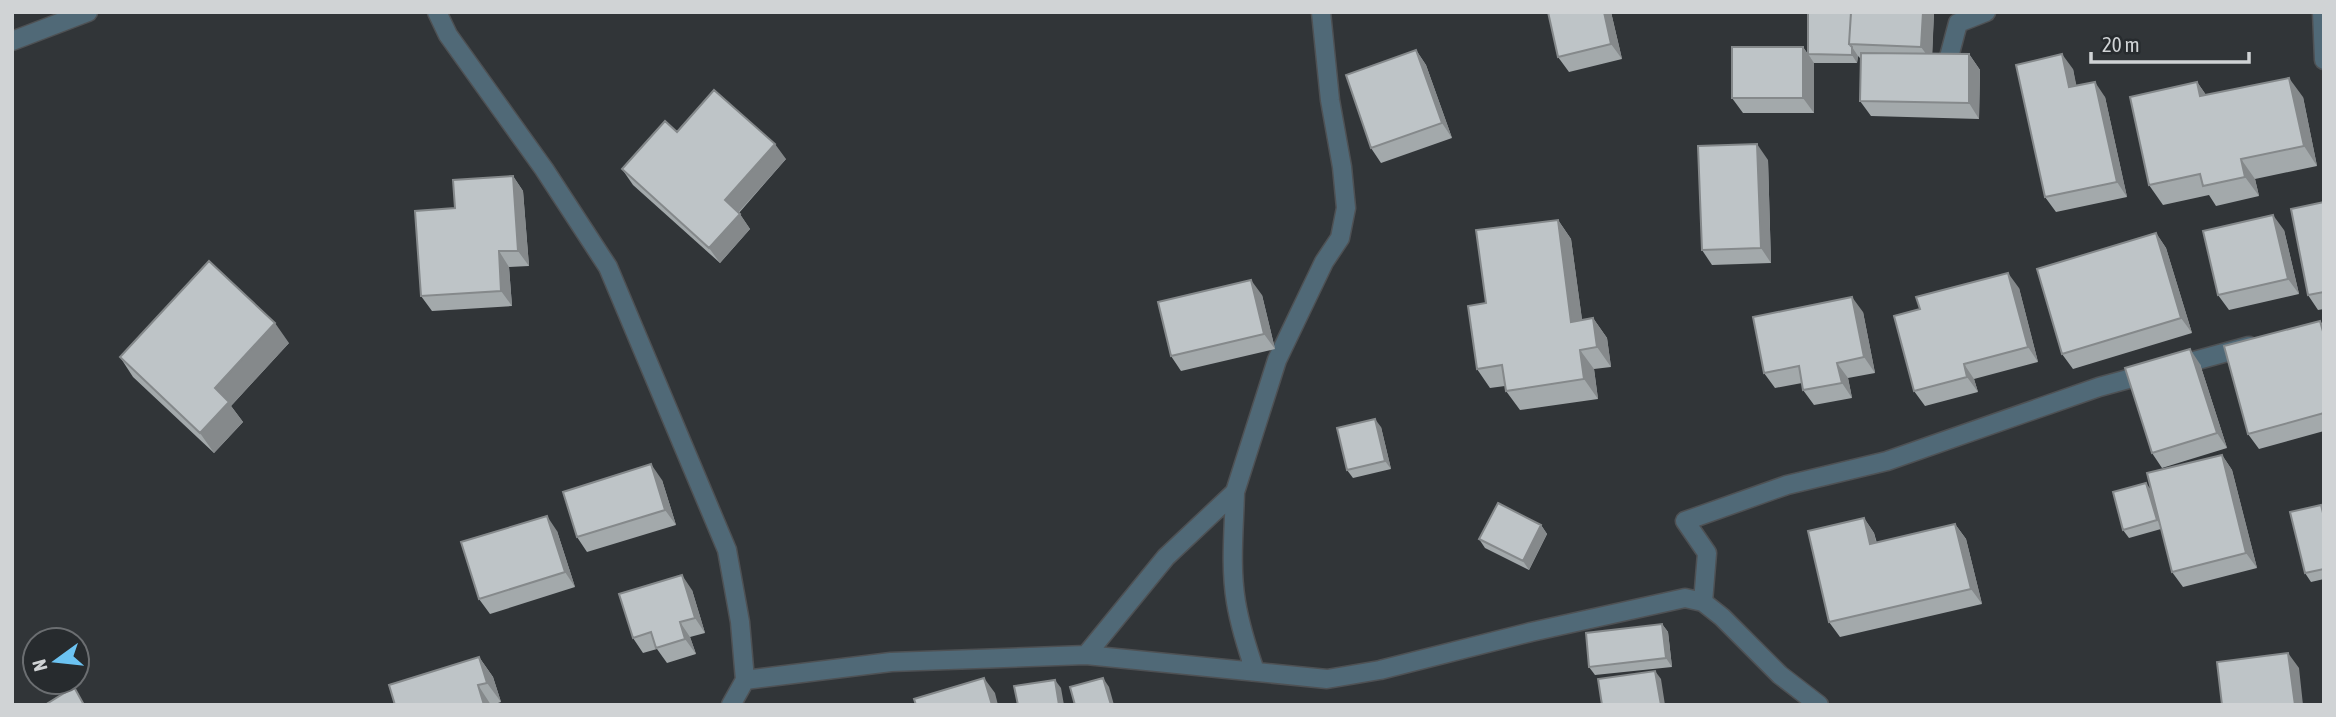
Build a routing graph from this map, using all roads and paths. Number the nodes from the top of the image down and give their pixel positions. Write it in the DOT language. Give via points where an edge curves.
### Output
graph roads {
  1 [pos="88,12"];
  2 [pos="437,12"];
  3 [pos="1321,12"];
  4 [pos="1986,12"];
  5 [pos="2322,12"];
  6 [pos="12,41"];
  7 [pos="1949,57"];
  8 [pos="2324,60"];
  9 [pos="2271,341"];
  10 [pos="1236,492"];
  11 [pos="1703,602"];
  12 [pos="1086,654"];
  13 [pos="1255,671"];
  14 [pos="745,680"];
  15 [pos="731,705"];
  16 [pos="1819,705"];
  1 -- 6 [label="street"];
  2 -- 14 [label="street" via="448,35 608,267 727,550"];
  3 -- 10 [label="street" via="1346,208 1340,238 1278,360"];
  4 -- 7 [label="street" via="1958,23"];
  5 -- 8 [label="street"];
  9 -- 11 [label="street" via="2099,387 1887,461 1787,485 1685,521 1707,553"];
  10 -- 12 [label="street" via="1166,557"];
  10 -- 13 [label="street" via="1235,600"];
  11 -- 13 [label="street" via="1685,598 1327,679"];
  11 -- 16 [label="street"];
  12 -- 13 [label="street"];
  12 -- 14 [label="street" via="891,662"];
  14 -- 15 [label="street"];
}
